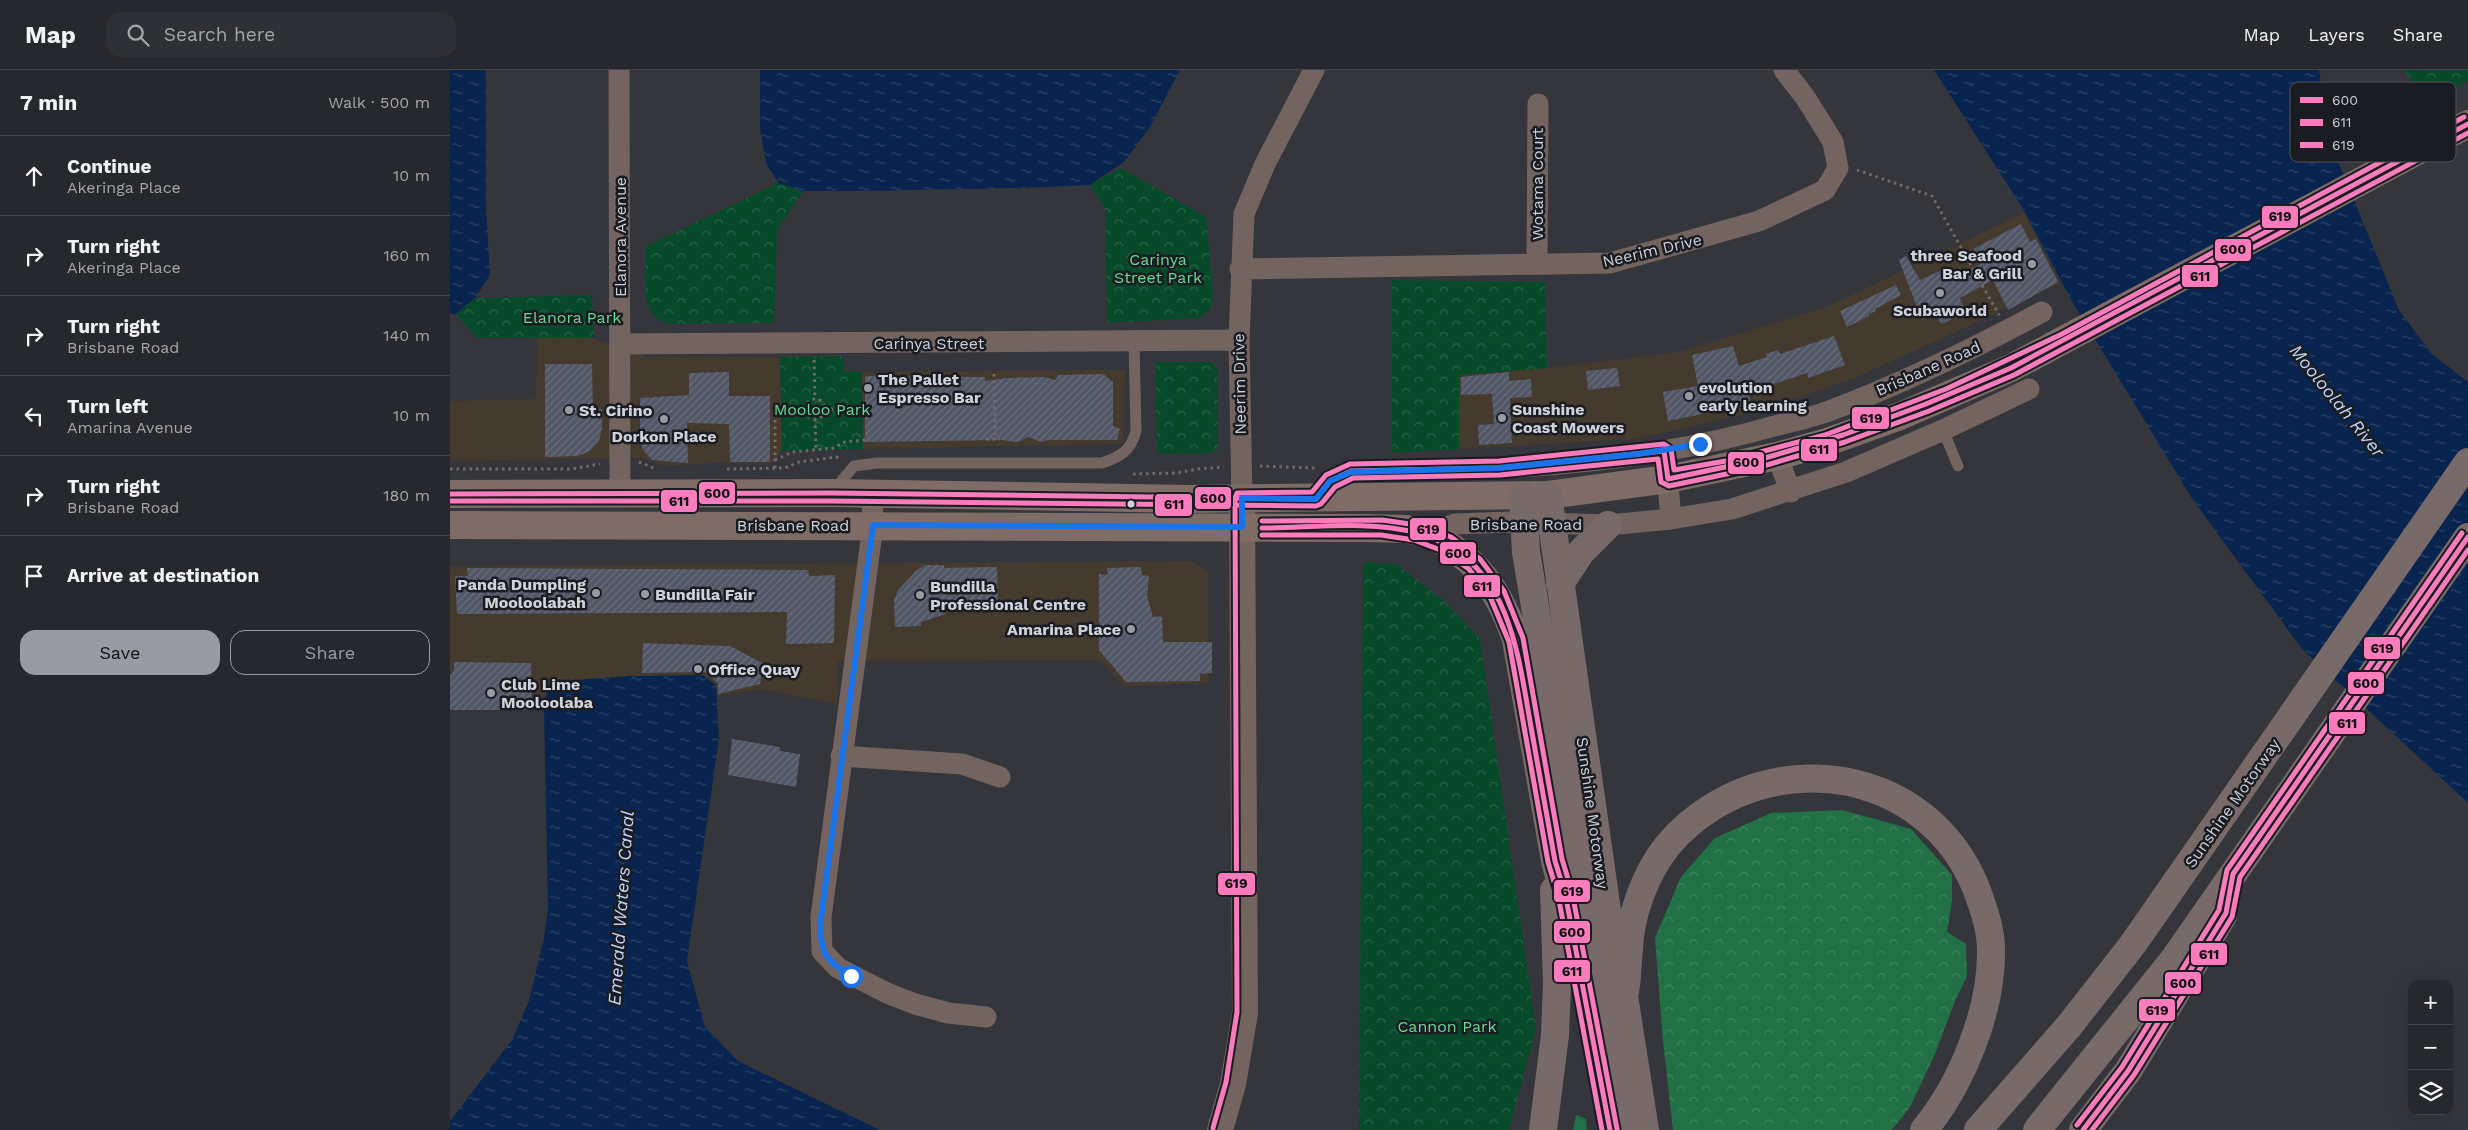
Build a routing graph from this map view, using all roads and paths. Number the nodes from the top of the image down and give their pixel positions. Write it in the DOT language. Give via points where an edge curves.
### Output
graph roads {
  1 [pos="619,70"];
  2 [pos="1314,70"];
  3 [pos="1784,70"];
  4 [pos="1538,104"];
  5 [pos="2468,124"];
  6 [pos="2456,131"];
  7 [pos="2398,162"];
  8 [pos="1838,168"];
  9 [pos="1537,264"];
  10 [pos="1240,269"];
  11 [pos="2042,312"];
  12 [pos="2008,330"];
  13 [pos="1238,340"];
  14 [pos="1134,342"];
  15 [pos="814,343"];
  16 [pos="620,344"];
  17 [pos="994,374"];
  18 [pos="2029,389"];
  19 [pos="815,399"];
  20 [pos="860,409"];
  21 [pos="805,410"];
  22 [pos="824,410"];
  23 [pos="815,419"];
  24 [pos="1943,430"];
  25 [pos="986,438"];
  26 [pos="994,439"];
  27 [pos="1000,439"];
  28 [pos="865,440"];
  29 [pos="816,450"];
  30 [pos="1664,451"];
  31 [pos="1777,456"];
  32 [pos="776,460"];
  33 [pos="2468,462"];
  34 [pos="1266,466"];
  35 [pos="1958,466"];
  36 [pos="776,468"];
  37 [pos="1267,473"];
  38 [pos="1668,479"];
  39 [pos="832,492"];
  40 [pos="1790,492"];
  41 [pos="450,494"];
  42 [pos="620,494"];
  43 [pos="872,494"];
  44 [pos="1536,495"];
  45 [pos="1242,498"];
  46 [pos="1316,499"];
  47 [pos="1671,519"];
  48 [pos="1524,523"];
  49 [pos="450,524"];
  50 [pos="1551,524"];
  51 [pos="1608,524"];
  52 [pos="873,525"];
  53 [pos="1242,527"];
  54 [pos="1428,534"];
  55 [pos="2468,536"];
  56 [pos="1560,584"];
  57 [pos="841,756"];
  58 [pos="1000,777"];
  59 [pos="1555,861"];
  60 [pos="2233,874"];
  61 [pos="1624,996"];
  62 [pos="986,1017"];
  63 [pos="1220,1130"];
  64 [pos="1543,1130"];
  65 [pos="1610,1130"];
  66 [pos="1622,1130"];
  67 [pos="1645,1130"];
  68 [pos="1924,1130"];
  69 [pos="1978,1130"];
  70 [pos="2037,1130"];
  71 [pos="2083,1130"];
  1 -- 16 [label="street, Elanora Avenue"];
  2 -- 10 [label="street, Neerim Drive" via="1265,164 1244,214"];
  3 -- 8 [label="street" via="1833,142"];
  4 -- 9 [label="street, Wotama Court"];
  5 -- 6 [label="main road, Brisbane Road"];
  7 -- 31 [label="main road, Brisbane Road" via="2065,341 1949,396 1859,431"];
  8 -- 9 [label="street, Neerim Drive" via="1825,190 1759,221 1610,263"];
  8 -- 12 [label="path" via="1856,169 1932,196"];
  9 -- 10 [label="street, Neerim Drive"];
  10 -- 13 [label="street, Neerim Drive"];
  11 -- 12 [label="street, Brisbane Road"];
  12 -- 30 [label="street, Brisbane Road" via="1925,371 1828,411 1743,435"];
  13 -- 14 [label="street, Carinya Street"];
  13 -- 45 [label="street, Neerim Drive"];
  14 -- 15 [label="street, Carinya Street"];
  14 -- 39 [label="lane, Brisbane Road" via="1136,432 1132,444 1114,459 1102,463 870,464 854,466"];
  15 -- 16 [label="street, Carinya Street"];
  15 -- 19 [label="path"];
  16 -- 42 [label="street, Elanora Avenue"];
  17 -- 26 [label="path"];
  18 -- 24 [label="street, Brisbane Road"];
  19 -- 21 [label="path" via="807,403"];
  19 -- 22 [label="path" via="823,402"];
  20 -- 22 [label="path"];
  21 -- 23 [label="path"];
  21 -- 32 [label="path" via="775,410"];
  22 -- 23 [label="path" via="821,417"];
  23 -- 29 [label="path"];
  24 -- 35 [label="lane"];
  24 -- 40 [label="street, Brisbane Road"];
  25 -- 26 [label="path"];
  26 -- 27 [label="path"];
  28 -- 29 [label="path"];
  29 -- 32 [label="path" via="793,452"];
  30 -- 38 [label="street"];
  30 -- 46 [label="street, Brisbane Road" via="1499,468 1351,472 1330,481"];
  31 -- 38 [label="main road, Brisbane Road"];
  31 -- 40 [label="street"];
  32 -- 36 [label="path"];
  33 -- 69 [label="highway, Sunshine Motorway" via="2133,944 2069,1026"];
  34 -- 37 [label="path"];
  38 -- 44 [label="main road, Brisbane Road"];
  38 -- 47 [label="street"];
  39 -- 42 [label="main road, Brisbane Road"];
  39 -- 43 [label="main road, Brisbane Road"];
  40 -- 47 [label="street, Brisbane Road" via="1732,509"];
  41 -- 42 [label="main road, Brisbane Road"];
  43 -- 45 [label="main road, Brisbane Road"];
  43 -- 52 [label="street"];
  44 -- 46 [label="main road, Brisbane Road"];
  44 -- 48 [label="highway, Sunshine Motorway"];
  44 -- 50 [label="highway, Sunshine Motorway"];
  45 -- 46 [label="main road, Brisbane Road"];
  45 -- 53 [label="street"];
  47 -- 51 [label="street, Brisbane Road"];
  48 -- 50 [label="street, Brisbane Road"];
  48 -- 54 [label="street, Brisbane Road" via="1455,524"];
  48 -- 66 [label="highway, Sunshine Motorway" via="1545,670"];
  49 -- 52 [label="main road, Brisbane Road"];
  50 -- 51 [label="street, Brisbane Road"];
  50 -- 56 [label="highway, Sunshine Motorway"];
  51 -- 56 [label="highway" via="1582,552"];
  52 -- 53 [label="main road, Brisbane Road"];
  52 -- 57 [label="street"];
  53 -- 54 [label="main road, Brisbane Road" via="1394,528"];
  53 -- 63 [label="street" via="1245,1013 1233,1084"];
  54 -- 59 [label="highway" via="1472,562 1494,591 1510,624 1516,640"];
  55 -- 60 [label="highway"];
  56 -- 61 [label="highway, Sunshine Motorway" via="1614,960"];
  57 -- 58 [label="street" via="962,764"];
  57 -- 62 [label="street" via="821,918 822,950 838,968 887,993 948,1013"];
  59 -- 64 [label="highway" via="1556,1035"];
  59 -- 65 [label="highway" via="1565,893"];
  60 -- 70 [label="highway" via="2174,959"];
  60 -- 71 [label="highway" via="2226,913 2128,1071"];
  61 -- 67 [label="highway, Sunshine Motorway"];
  61 -- 68 [label="highway" via="1632,923 1640,894 1667,847 1687,825 1727,798 1776,781 1826,778 1858,783 1885,793 1923,818 1948,842 1975,884 1992,948 1983,1015 1965,1060"];
}
